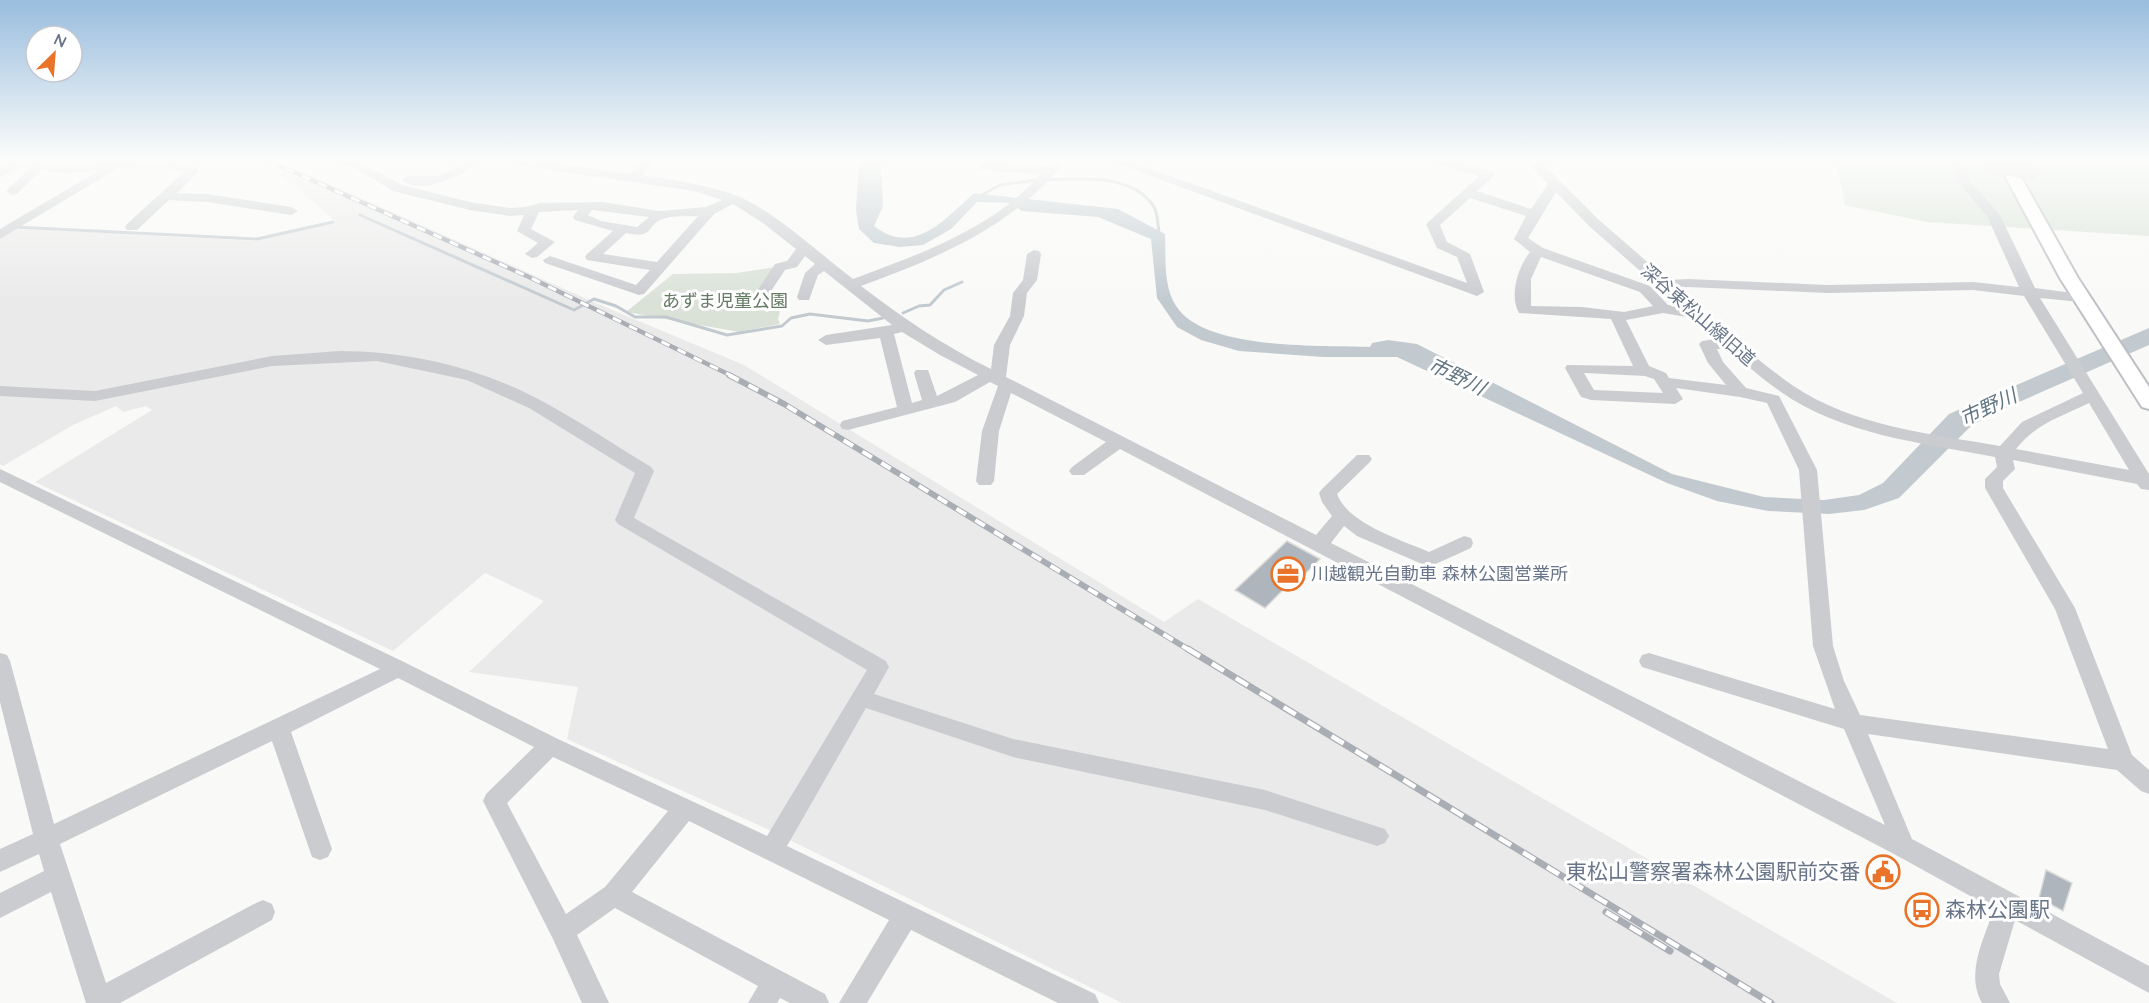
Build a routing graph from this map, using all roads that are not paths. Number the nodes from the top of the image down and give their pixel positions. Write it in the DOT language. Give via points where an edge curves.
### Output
graph roads {
  1 [pos="588,207"];
  2 [pos="44,208"];
  3 [pos="152,208"];
  4 [pos="270,208"];
  5 [pos="488,208"];
  6 [pos="538,208"];
  7 [pos="616,208"];
  8 [pos="716,208"];
  9 [pos="747,208"];
  10 [pos="1013,208"];
  11 [pos="1243,208"];
  12 [pos="1451,208"];
  13 [pos="1516,208"];
  14 [pos="1538,208"];
  15 [pos="1579,208"];
  16 [pos="1986,208"];
  17 [pos="2027,208"];
  18 [pos="2041,208"];
  19 [pos="533,210"];
  20 [pos="291,211"];
  21 [pos="709,211"];
  22 [pos="1534,214"];
  23 [pos="659,215"];
  24 [pos="132,227"];
  25 [pos="8,229"];
  26 [pos="623,229"];
  27 [pos="804,248"];
  28 [pos="552,251"];
  29 [pos="1538,251"];
  30 [pos="532,254"];
  31 [pos="1034,254"];
  32 [pos="824,264"];
  33 [pos="662,267"];
  34 [pos="850,285"];
  35 [pos="1666,286"];
  36 [pos="1646,289"];
  37 [pos="2029,292"];
  38 [pos="804,297"];
  39 [pos="2081,298"];
  40 [pos="756,303"];
  41 [pos="1664,309"];
  42 [pos="1696,314"];
  43 [pos="1617,316"];
  44 [pos="2104,323"];
  45 [pos="904,327"];
  46 [pos="886,332"];
  47 [pos="826,340"];
  48 [pos="1731,344"];
  49 [pos="1643,371"];
  50 [pos="922,373"];
  51 [pos="2141,375"];
  52 [pos="998,379"];
  53 [pos="1664,382"];
  54 [pos="0,391"];
  55 [pos="1740,392"];
  56 [pos="2092,394"];
  57 [pos="1773,400"];
  58 [pos="932,403"];
  59 [pos="1812,403"];
  60 [pos="2149,403"];
  61 [pos="906,410"];
  62 [pos="848,425"];
  63 [pos="1120,441"];
  64 [pos="1996,453"];
  65 [pos="1363,459"];
  66 [pos="1078,471"];
  67 [pos="0,475"];
  68 [pos="986,481"];
  69 [pos="2147,483"];
  70 [pos="1342,516"];
  71 [pos="1464,543"];
  72 [pos="1319,544"];
  73 [pos="0,661"];
  74 [pos="1649,661"];
  75 [pos="397,668"];
  76 [pos="861,699"];
  77 [pos="1852,723"];
  78 [pos="278,727"];
  79 [pos="550,746"];
  80 [pos="2123,761"];
  81 [pos="2149,784"];
  82 [pos="685,808"];
  83 [pos="1377,836"];
  84 [pos="46,838"];
  85 [pos="1902,846"];
  86 [pos="320,849"];
  87 [pos="772,850"];
  88 [pos="0,861"];
  89 [pos="58,876"];
  90 [pos="614,895"];
  91 [pos="2008,904"];
  92 [pos="0,906"];
  93 [pos="263,912"];
  94 [pos="906,915"];
  95 [pos="562,931"];
  96 [pos="2149,980"];
  97 [pos="776,982"];
  98 [pos="99,1002"];
  99 [pos="596,1003"];
  100 [pos="761,1003"];
  101 [pos="816,1003"];
  102 [pos="852,1003"];
  103 [pos="1086,1003"];
  104 [pos="1997,1003"];
  1 -- 26 [label="street" via="580,218"];
  2 -- 25 [label="street"];
  3 -- 24 [label="street"];
  4 -- 20 [label="street"];
  5 -- 19 [label="street" via="511,213"];
  6 -- 19 [label="street"];
  7 -- 23 [label="street"];
  8 -- 21 [label="street"];
  9 -- 27 [label="street"];
  10 -- 34 [label="street" via="964,239"];
  11 -- 12 [label="street" via="1477,292 1463,254 1438,242 1433,224"];
  13 -- 22 [label="street"];
  14 -- 22 [label="street"];
  15 -- 35 [label="street, 深谷東松山線旧道"];
  16 -- 37 [label="street"];
  17 -- 39 [label="main road"];
  18 -- 44 [label="main road"];
  19 -- 28 [label="street" via="524,231"];
  21 -- 23 [label="street"];
  21 -- 33 [label="street"];
  22 -- 29 [label="street" via="1521,240"];
  23 -- 26 [label="street" via="640,232"];
  26 -- 33 [label="street" via="592,257"];
  27 -- 32 [label="street"];
  27 -- 40 [label="street" via="792,264 780,267"];
  28 -- 30 [label="street"];
  28 -- 33 [label="street" via="639,291"];
  29 -- 36 [label="street"];
  29 -- 43 [label="street" via="1524,279 1524,310"];
  31 -- 52 [label="street" via="1030,280 1020,293 1017,316 1002,345"];
  32 -- 34 [label="street"];
  32 -- 38 [label="street" via="812,273"];
  34 -- 45 [label="street"];
  35 -- 36 [label="street"];
  35 -- 37 [label="street" via="1973,286"];
  35 -- 42 [label="street, 深谷東松山線旧道"];
  36 -- 41 [label="street"];
  37 -- 39 [label="street"];
  37 -- 56 [label="street"];
  39 -- 44 [label="main road"];
  41 -- 42 [label="street"];
  41 -- 43 [label="street"];
  42 -- 48 [label="street, 深谷東松山線旧道"];
  43 -- 49 [label="street"];
  44 -- 51 [label="main road"];
  45 -- 46 [label="street"];
  45 -- 52 [label="street"];
  46 -- 47 [label="street"];
  46 -- 61 [label="street"];
  48 -- 55 [label="street" via="1707,344 1721,370"];
  48 -- 59 [label="street, 深谷東松山線旧道" via="1787,389"];
  49 -- 53 [label="street" via="1660,376"];
  49 -- 53 [label="street" via="1573,368 1592,403 1674,399"];
  50 -- 58 [label="street"];
  51 -- 60 [label="main road"];
  52 -- 58 [label="street"];
  52 -- 63 [label="street"];
  52 -- 68 [label="street" via="987,440"];
  53 -- 55 [label="street"];
  54 -- 76 [label="street" via="95,396 272,361 340,356 377,356 472,376 535,404 645,471 624,520 879,668"];
  55 -- 57 [label="street"];
  56 -- 64 [label="street" via="2038,420"];
  56 -- 69 [label="street"];
  57 -- 59 [label="street"];
  57 -- 77 [label="street" via="1808,470 1823,646"];
  58 -- 61 [label="street"];
  59 -- 64 [label="street, 深谷東松山線旧道" via="1888,431"];
  61 -- 62 [label="street"];
  63 -- 66 [label="street"];
  63 -- 72 [label="street"];
  64 -- 69 [label="street"];
  64 -- 80 [label="street" via="2006,469 1994,479 1994,488 2065,608"];
  65 -- 70 [label="street" via="1328,493"];
  67 -- 75 [label="street"];
  70 -- 71 [label="street" via="1364,531 1429,560"];
  70 -- 72 [label="street"];
  72 -- 85 [label="street"];
  73 -- 84 [label="street"];
  74 -- 77 [label="street"];
  75 -- 78 [label="street"];
  75 -- 79 [label="street"];
  76 -- 83 [label="street" via="1013,748 1266,800"];
  76 -- 87 [label="street"];
  77 -- 80 [label="street"];
  77 -- 85 [label="street"];
  78 -- 84 [label="street"];
  78 -- 86 [label="street"];
  79 -- 82 [label="street"];
  79 -- 95 [label="street" via="494,801"];
  80 -- 81 [label="street"];
  82 -- 87 [label="street"];
  82 -- 90 [label="street"];
  84 -- 88 [label="street"];
  84 -- 89 [label="street"];
  85 -- 91 [label="street"];
  87 -- 94 [label="street"];
  89 -- 92 [label="street"];
  89 -- 98 [label="street"];
  90 -- 95 [label="street"];
  90 -- 97 [label="street"];
  91 -- 96 [label="street"];
  91 -- 104 [label="street" via="1986,974 1988,988"];
  93 -- 98 [label="street"];
  94 -- 102 [label="street"];
  94 -- 103 [label="street"];
  95 -- 99 [label="street"];
  97 -- 100 [label="street"];
  97 -- 101 [label="street"];
}
